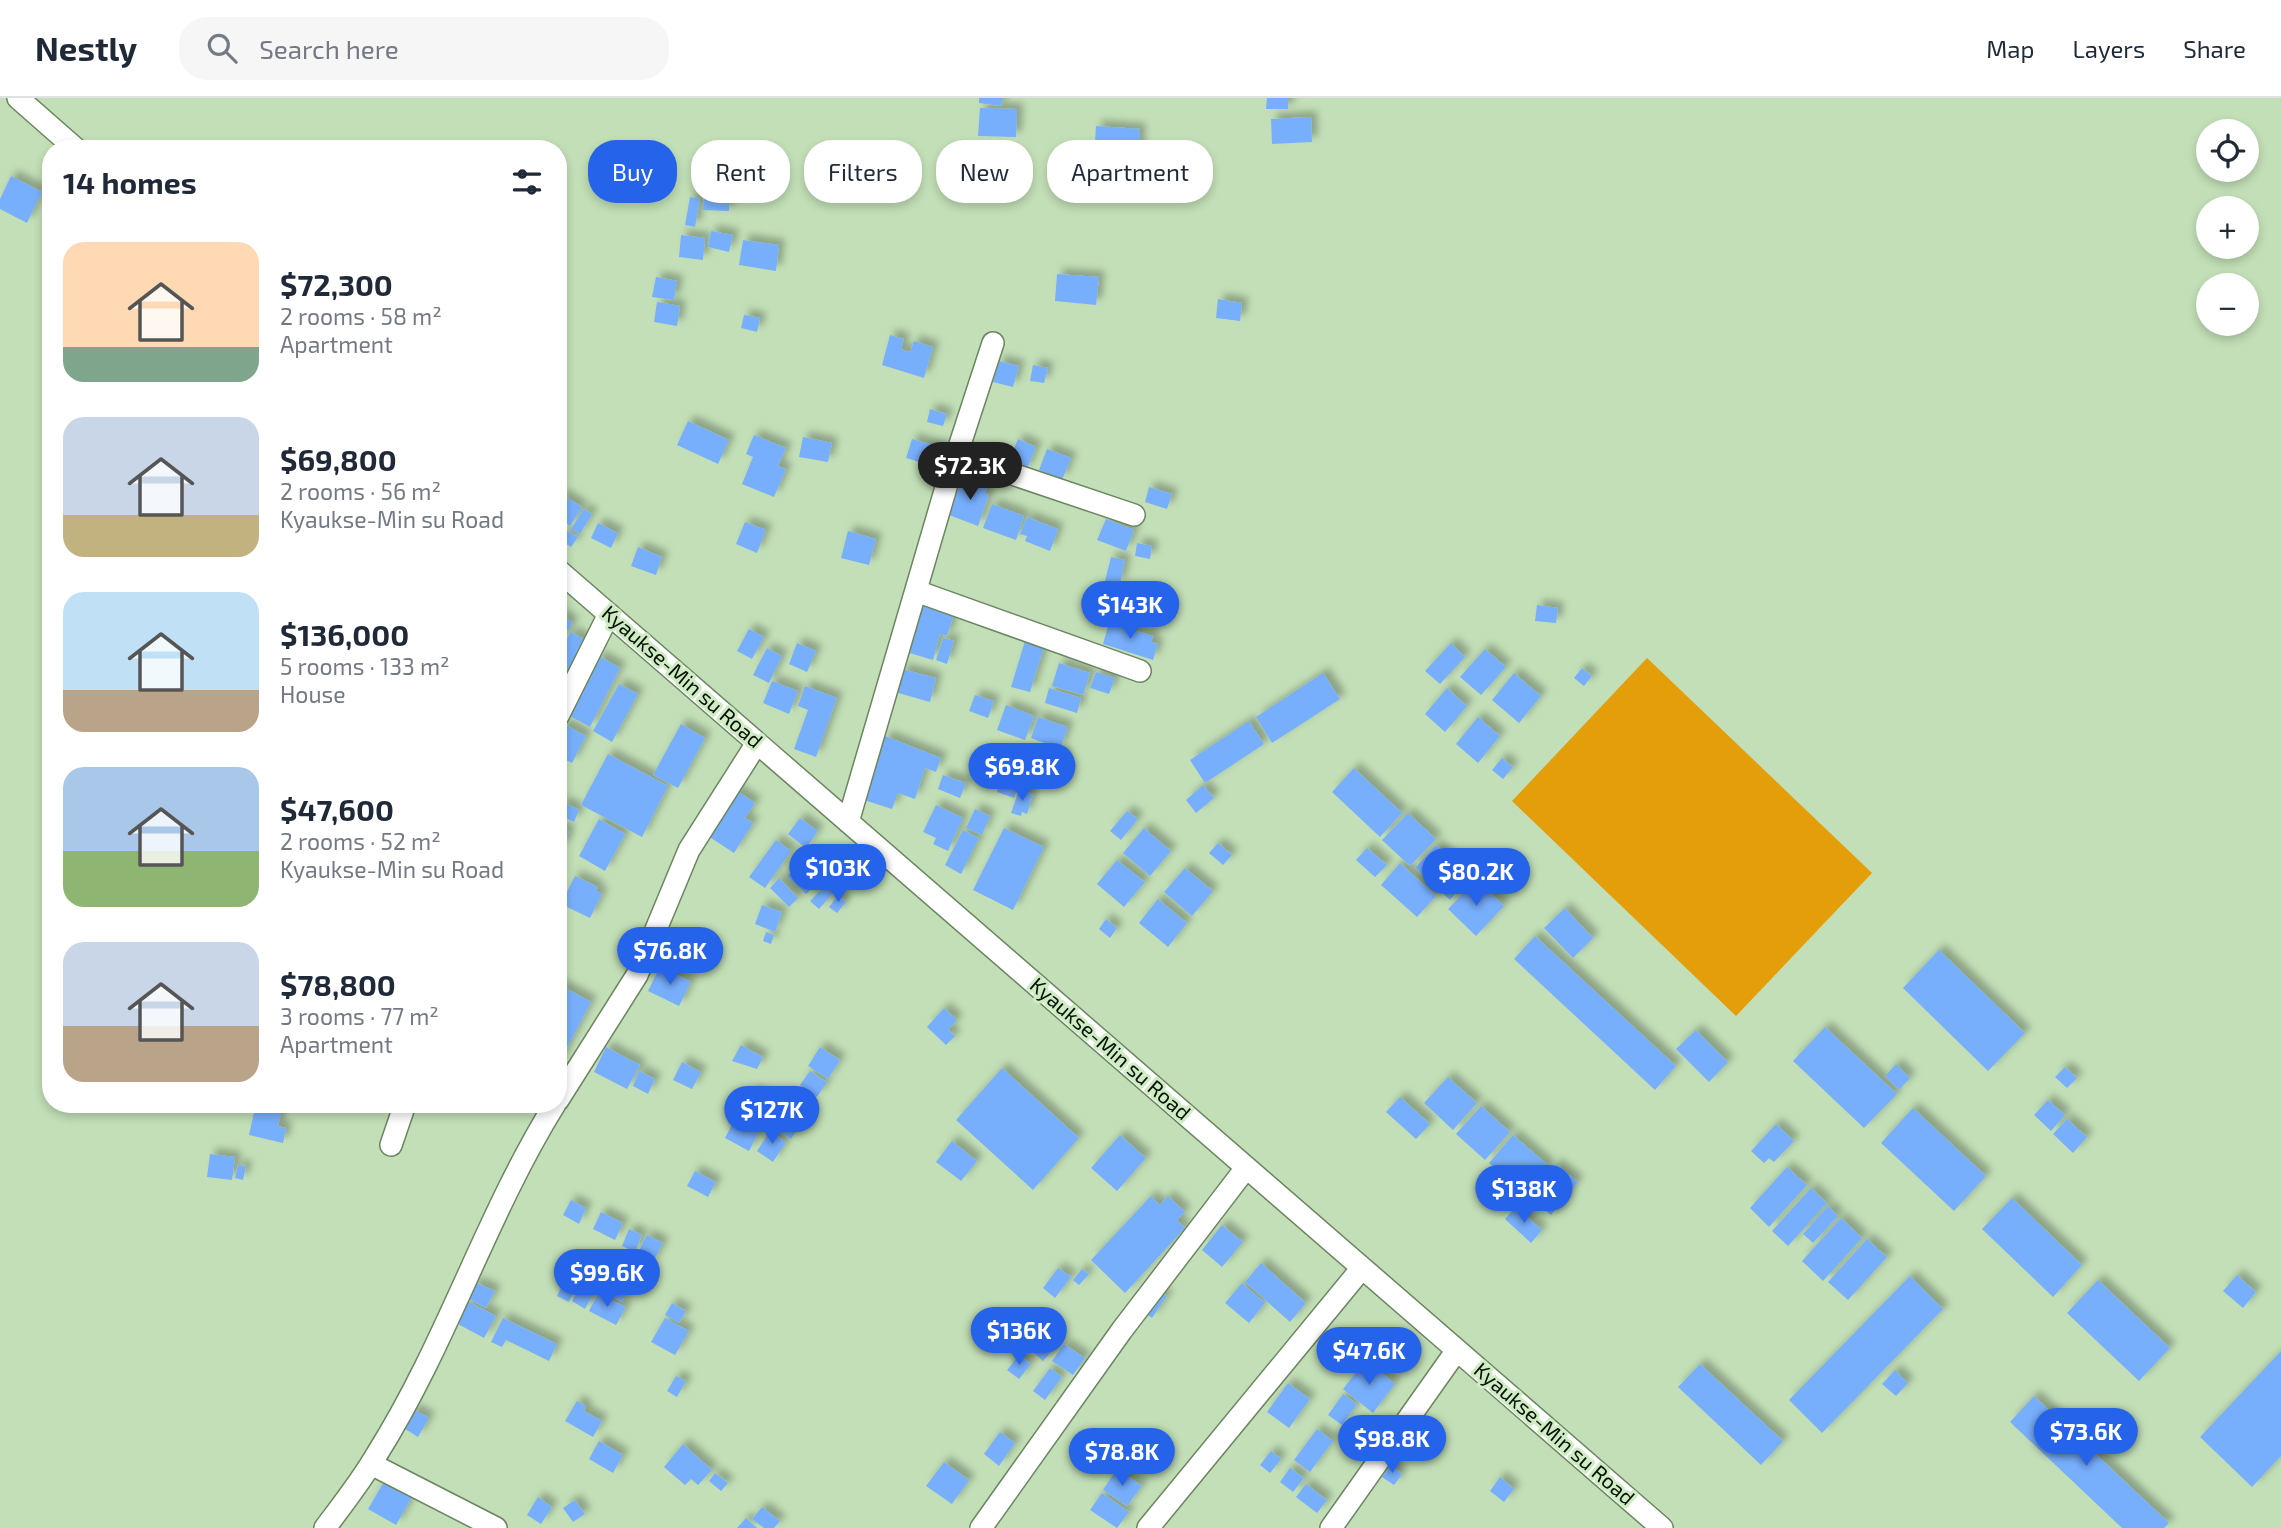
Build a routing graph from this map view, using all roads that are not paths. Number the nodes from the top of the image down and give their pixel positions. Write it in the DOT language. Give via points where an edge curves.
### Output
graph roads {
  1 [pos="18,98"];
  2 [pos="66,140"];
  3 [pos="993,343"];
  4 [pos="956,455"];
  5 [pos="1134,515"];
  6 [pos="567,578"];
  7 [pos="916,591"];
  8 [pos="609,614"];
  9 [pos="1140,671"];
  10 [pos="567,698"];
  11 [pos="757,743"];
  12 [pos="848,822"];
  13 [pos="567,1086"];
  14 [pos="402,1113"];
  15 [pos="549,1113"];
  16 [pos="391,1144"];
  17 [pos="1246,1168"];
  18 [pos="1362,1268"];
  19 [pos="1457,1350"];
  20 [pos="371,1464"];
  21 [pos="325,1528"];
  22 [pos="496,1528"];
  23 [pos="981,1528"];
  24 [pos="1148,1528"];
  25 [pos="1331,1528"];
  26 [pos="1662,1528"];
  1 -- 2 [label="street"];
  3 -- 4 [label="street"];
  4 -- 5 [label="street"];
  4 -- 7 [label="street"];
  6 -- 8 [label="street, Kyaukse-Min su Road"];
  7 -- 9 [label="street"];
  7 -- 12 [label="street"];
  8 -- 10 [label="street"];
  8 -- 11 [label="street, Kyaukse-Min su Road"];
  11 -- 12 [label="street, Kyaukse-Min su Road"];
  11 -- 13 [label="street" via="689,849 637,975"];
  12 -- 17 [label="street, Kyaukse-Min su Road"];
  14 -- 16 [label="street"];
  15 -- 20 [label="street" via="525,1152 421,1373"];
  17 -- 18 [label="street, Kyaukse-Min su Road"];
  17 -- 23 [label="street" via="1122,1330"];
  18 -- 19 [label="street, Kyaukse-Min su Road"];
  18 -- 24 [label="street"];
  19 -- 25 [label="street"];
  19 -- 26 [label="street, Kyaukse-Min su Road"];
  20 -- 21 [label="street"];
  20 -- 22 [label="street"];
}
